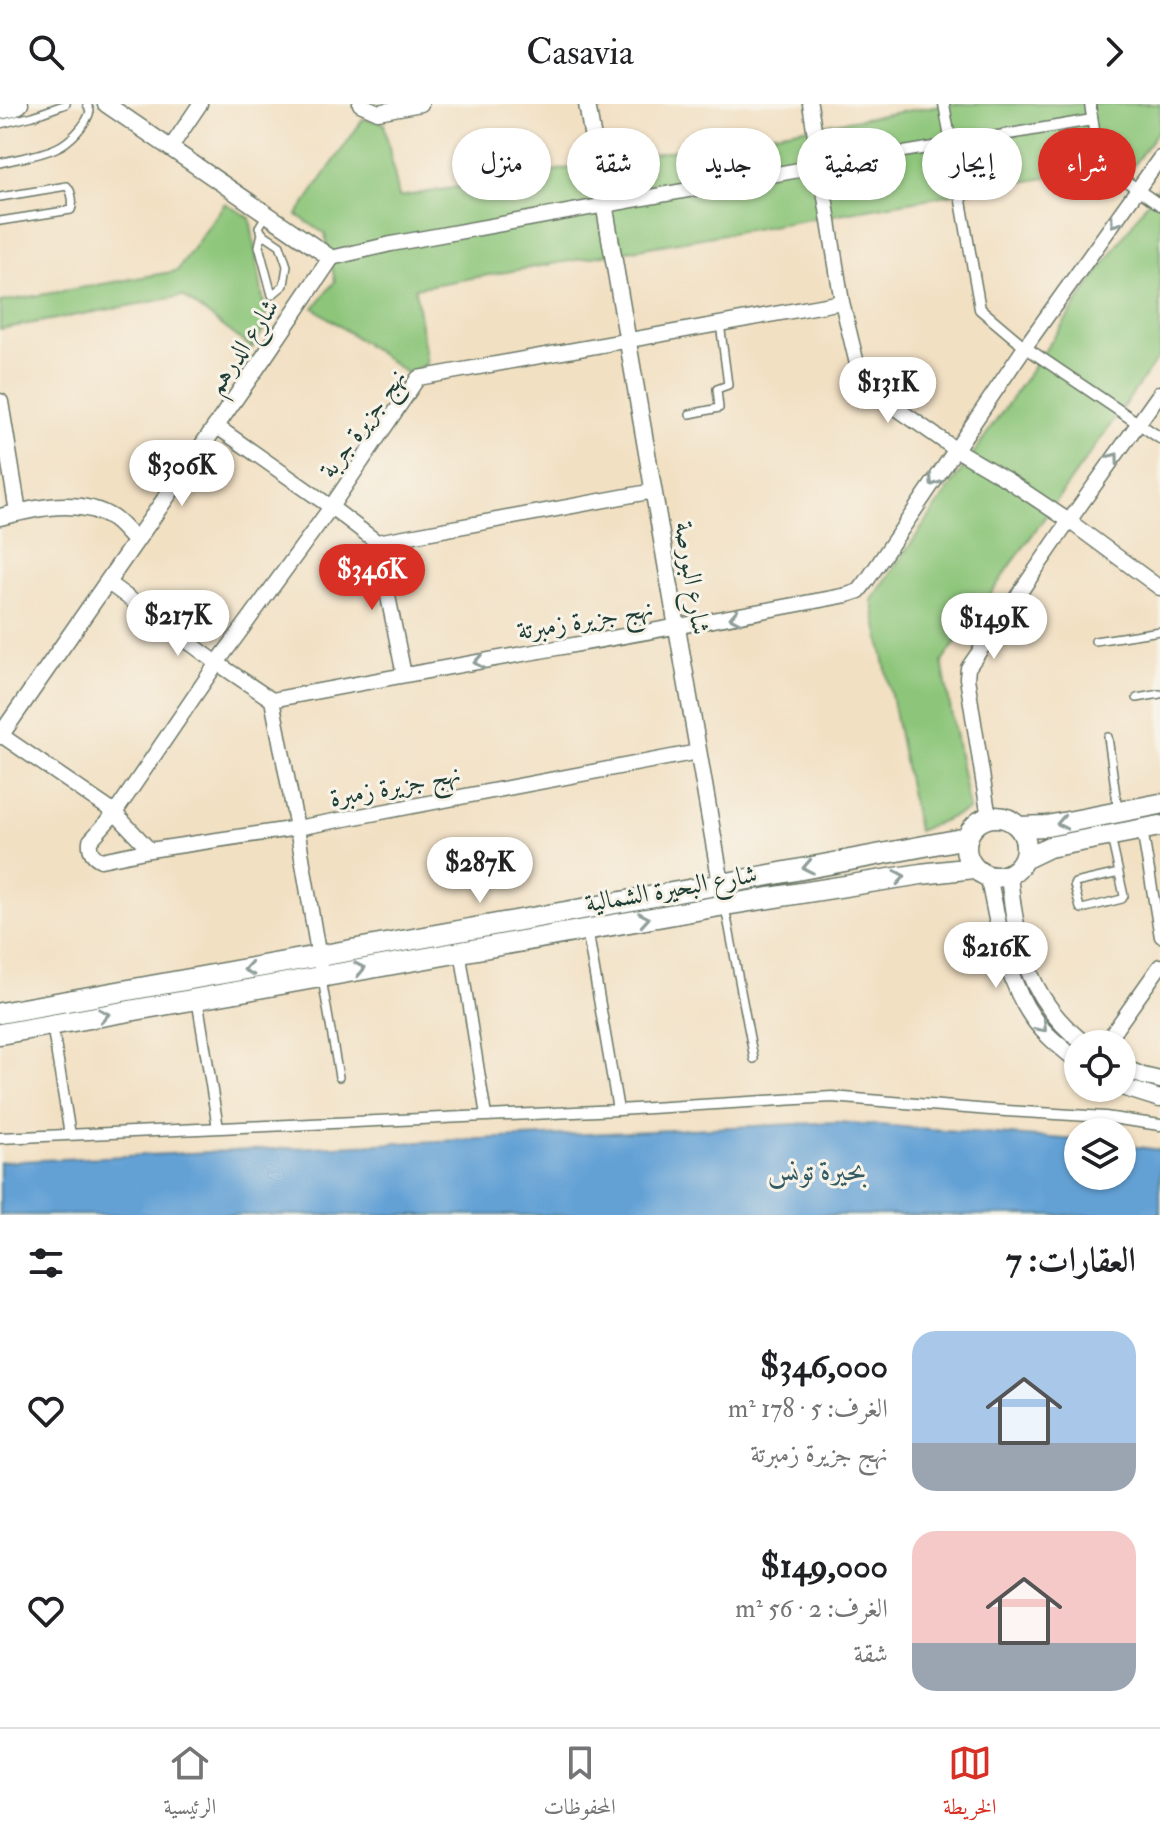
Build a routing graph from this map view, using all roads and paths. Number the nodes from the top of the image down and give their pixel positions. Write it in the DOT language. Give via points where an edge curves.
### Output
graph roads {
  1 [pos="20,104"];
  2 [pos="33,104"];
  3 [pos="66,104"];
  4 [pos="87,104"];
  5 [pos="106,104"];
  6 [pos="200,104"];
  7 [pos="360,104"];
  8 [pos="421,104"];
  9 [pos="587,104"];
  10 [pos="810,104"];
  11 [pos="944,104"];
  12 [pos="1090,104"];
  13 [pos="0,111"];
  14 [pos="33,116"];
  15 [pos="1092,120"];
  16 [pos="0,124"];
  17 [pos="814,128"];
  18 [pos="948,128"];
  19 [pos="1022,132"];
  20 [pos="171,147"];
  21 [pos="1160,158"];
  22 [pos="0,163"];
  23 [pos="797,170"];
  24 [pos="1138,189"];
  25 [pos="0,197"];
  26 [pos="826,200"];
  27 [pos="961,200"];
  28 [pos="1160,205"];
  29 [pos="604,206"];
  30 [pos="267,214"];
  31 [pos="0,221"];
  32 [pos="262,233"];
  33 [pos="331,258"];
  34 [pos="284,285"];
  35 [pos="302,300"];
  36 [pos="842,302"];
  37 [pos="720,323"];
  38 [pos="628,339"];
  39 [pos="1025,347"];
  40 [pos="1160,393"];
  41 [pos="0,402"];
  42 [pos="690,414"];
  43 [pos="1138,423"];
  44 [pos="216,426"];
  45 [pos="2,431"];
  46 [pos="1160,438"];
  47 [pos="955,449"];
  48 [pos="654,491"];
  49 [pos="331,507"];
  50 [pos="18,512"];
  51 [pos="0,517"];
  52 [pos="1069,521"];
  53 [pos="135,541"];
  54 [pos="377,542"];
  55 [pos="107,582"];
  56 [pos="1160,588"];
  57 [pos="677,628"];
  58 [pos="1160,631"];
  59 [pos="1095,641"];
  60 [pos="217,663"];
  61 [pos="404,675"];
  62 [pos="1160,694"];
  63 [pos="1137,698"];
  64 [pos="272,700"];
  65 [pos="0,735"];
  66 [pos="1108,737"];
  67 [pos="698,752"];
  68 [pos="1160,804"];
  69 [pos="1118,812"];
  70 [pos="115,813"];
  71 [pos="989,818"];
  72 [pos="1019,827"];
  73 [pos="1151,827"];
  74 [pos="297,828"];
  75 [pos="1110,835"];
  76 [pos="967,838"];
  77 [pos="150,850"];
  78 [pos="1024,859"];
  79 [pos="101,860"];
  80 [pos="981,872"];
  81 [pos="1119,873"];
  82 [pos="1009,874"];
  83 [pos="723,894"];
  84 [pos="587,929"];
  85 [pos="1160,937"];
  86 [pos="460,950"];
  87 [pos="1160,966"];
  88 [pos="320,967"];
  89 [pos="197,998"];
  90 [pos="0,1013"];
  91 [pos="52,1024"];
  92 [pos="1068,1030"];
  93 [pos="1115,1030"];
  94 [pos="0,1034"];
  95 [pos="1064,1050"];
  96 [pos="754,1059"];
  97 [pos="1136,1073"];
  98 [pos="339,1077"];
  99 [pos="1160,1080"];
  100 [pos="1136,1091"];
  101 [pos="1160,1099"];
  102 [pos="618,1110"];
  103 [pos="486,1116"];
  104 [pos="1160,1125"];
  105 [pos="218,1128"];
  106 [pos="70,1135"];
  107 [pos="0,1138"];
  1 -- 13 [label="street"];
  2 -- 14 [label="lane"];
  3 -- 14 [label="lane"];
  4 -- 22 [label="lane" via="87,120 58,148"];
  5 -- 20 [label="street"];
  6 -- 20 [label="street"];
  7 -- 8 [label="street" via="378,112"];
  9 -- 29 [label="street, شارع البورصة"];
  10 -- 17 [label="street"];
  11 -- 18 [label="street"];
  12 -- 15 [label="street"];
  14 -- 16 [label="lane"];
  15 -- 19 [label="street"];
  15 -- 24 [label="street" via="1099,162"];
  20 -- 30 [label="street"];
  21 -- 24 [label="street, نهج جزيرة زمبرتة"];
  23 -- 29 [label="street"];
  24 -- 28 [label="street"];
  24 -- 39 [label="street, نهج جزيرة زمبرتة, one-way"];
  25 -- 31 [label="lane" via="67,186 73,205 71,210"];
  26 -- 36 [label="street"];
  27 -- 39 [label="street" via="980,309"];
  29 -- 33 [label="street"];
  29 -- 38 [label="street, شارع البورصة"];
  30 -- 32 [label="lane" via="259,227"];
  30 -- 33 [label="street"];
  32 -- 34 [label="lane" via="280,245 287,266"];
  32 -- 34 [label="lane" via="259,246 270,294"];
  33 -- 35 [label="street, شارع الدرهم"];
  34 -- 35 [label="lane"];
  35 -- 44 [label="street, شارع الدرهم"];
  36 -- 37 [label="street, نهج جزيرة جربة"];
  36 -- 47 [label="street" via="866,382"];
  37 -- 38 [label="street, نهج جزيرة جربة"];
  37 -- 42 [label="lane" via="728,385 717,389 719,408"];
  38 -- 48 [label="street, شارع البورصة"];
  38 -- 49 [label="street, نهج جزيرة جربة" via="418,378"];
  39 -- 43 [label="street"];
  39 -- 47 [label="street, نهج جزيرة زمبرتة"];
  40 -- 43 [label="street"];
  41 -- 45 [label="street"];
  43 -- 46 [label="street"];
  52 -- 43 [label="street, one-way"];
  44 -- 49 [label="street"];
  44 -- 53 [label="street, شارع الدرهم"];
  45 -- 50 [label="street"];
  47 -- 52 [label="street"];
  47 -- 57 [label="street, نهج جزيرة زمبرتة, one-way" via="859,591"];
  48 -- 54 [label="street"];
  48 -- 57 [label="street, شارع البورصة"];
  49 -- 54 [label="street"];
  49 -- 60 [label="street, نهج جزيرة جربة"];
  50 -- 51 [label="street"];
  50 -- 53 [label="street" via="71,505 98,510"];
  52 -- 56 [label="street"];
  52 -- 71 [label="street" via="968,668"];
  53 -- 55 [label="street, شارع الدرهم"];
  54 -- 61 [label="street"];
  55 -- 60 [label="street"];
  55 -- 65 [label="street, شارع الدرهم"];
  57 -- 61 [label="street, نهج جزيرة زمبرتة, one-way"];
  57 -- 67 [label="street, شارع البورصة"];
  58 -- 59 [label="lane"];
  60 -- 64 [label="street"];
  60 -- 70 [label="street, نهج جزيرة جربة"];
  61 -- 64 [label="street, نهج جزيرة زمبرتة"];
  62 -- 63 [label="lane"];
  64 -- 74 [label="street"];
  65 -- 70 [label="street"];
  66 -- 69 [label="lane"];
  67 -- 74 [label="street, نهج جزيرة زمبرة"];
  67 -- 83 [label="street, شارع البورصة"];
  68 -- 69 [label="main road"];
  69 -- 72 [label="main road, one-way"];
  70 -- 77 [label="street"];
  70 -- 79 [label="street, نهج جزيرة جربة" via="90,841 91,853"];
  71 -- 72 [label="main road" via="1005,818"];
  71 -- 76 [label="main road" via="977,823"];
  72 -- 78 [label="main road" via="1027,848"];
  73 -- 75 [label="main road"];
  73 -- 85 [label="street"];
  74 -- 77 [label="street, نهج جزيرة زمبرة"];
  74 -- 88 [label="street"];
  75 -- 78 [label="main road" via="1049,847"];
  75 -- 81 [label="lane"];
  76 -- 80 [label="main road" via="968,859"];
  76 -- 83 [label="main road, شارع البحيرة الشمالية, one-way"];
  77 -- 79 [label="street, نهج جزيرة زمبرة"];
  78 -- 82 [label="main road"];
  80 -- 82 [label="main road"];
  83 -- 80 [label="main road, شارع البحيرة الشمالية, one-way"];
  80 -- 95 [label="street, one-way" via="1017,991 1034,1020"];
  81 -- 81 [label="lane" via="1075,883 1080,908 1122,899"];
  82 -- 92 [label="street" via="1022,956 1049,1009"];
  84 -- 83 [label="main road, شارع البحيرة الشمالية, one-way"];
  83 -- 88 [label="main road, شارع البحيرة الشمالية"];
  83 -- 96 [label="lane, شارع البورصة"];
  84 -- 86 [label="main road, شارع البحيرة الشمالية"];
  84 -- 102 [label="street"];
  88 -- 86 [label="main road, شارع البحيرة الشمالية, one-way"];
  86 -- 103 [label="street"];
  87 -- 93 [label="street"];
  88 -- 89 [label="main road, شارع البحيرة الشمالية"];
  88 -- 90 [label="main road, شارع البحيرة الشمالية, one-way"];
  88 -- 98 [label="lane"];
  91 -- 89 [label="main road, شارع البحيرة الشمالية, one-way"];
  89 -- 105 [label="street"];
  91 -- 94 [label="main road, شارع البحيرة الشمالية"];
  91 -- 106 [label="street"];
  97 -- 99 [label="street"];
  100 -- 101 [label="street"];
  102 -- 103 [label="street"];
  102 -- 104 [label="street" via="832,1097"];
  103 -- 105 [label="street"];
  105 -- 106 [label="street"];
  106 -- 107 [label="street"];
}
